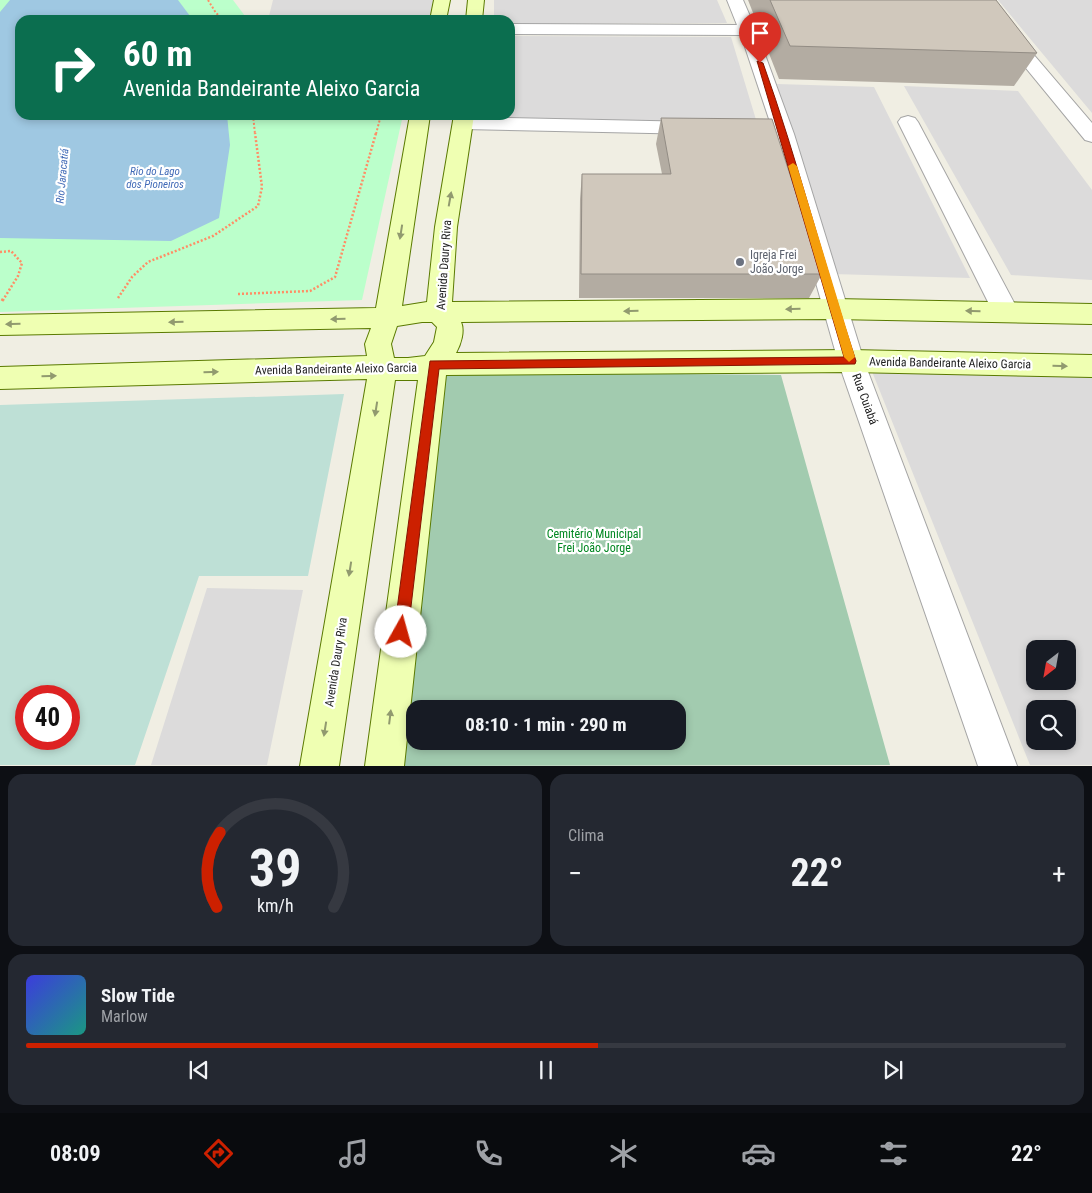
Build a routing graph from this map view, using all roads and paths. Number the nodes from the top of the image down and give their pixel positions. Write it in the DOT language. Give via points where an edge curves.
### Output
graph roads {
  1 [pos="208,0"];
  2 [pos="442,0"];
  3 [pos="476,0"];
  4 [pos="735,0"];
  5 [pos="978,0"];
  6 [pos="218,15"];
  7 [pos="439,15"];
  8 [pos="474,15"];
  9 [pos="515,29"];
  10 [pos="748,30"];
  11 [pos="254,120"];
  12 [pos="380,120"];
  13 [pos="419,120"];
  14 [pos="464,120"];
  15 [pos="492,120"];
  16 [pos="908,122"];
  17 [pos="713,128"];
  18 [pos="1092,136"];
  19 [pos="0,252"];
  20 [pos="230,294"];
  21 [pos="108,298"];
  22 [pos="118,298"];
  23 [pos="126,298"];
  24 [pos="834,309"];
  25 [pos="1006,312"];
  26 [pos="5,314"];
  27 [pos="439,314"];
  28 [pos="1092,314"];
  29 [pos="387,318"];
  30 [pos="851,361"];
  31 [pos="434,364"];
  32 [pos="1092,366"];
  33 [pos="383,367"];
  34 [pos="0,378"];
  35 [pos="319,766"];
  36 [pos="384,766"];
  37 [pos="998,766"];
  1 -- 6 [label="path"];
  2 -- 7 [label="street"];
  3 -- 8 [label="street"];
  4 -- 10 [label="street, Rua Cuiabá"];
  5 -- 18 [label="street"];
  9 -- 10 [label="street"];
  10 -- 24 [label="street, Rua Cuiabá" via="773,129"];
  11 -- 22 [label="path" via="262,187 258,206 213,236 148,262 132,277"];
  12 -- 20 [label="path" via="335,277 310,291"];
  13 -- 29 [label="street, Avenida Daury Riva, one-way"];
  27 -- 14 [label="street, Avenida Daury Riva, one-way" via="446,227"];
  15 -- 17 [label="street"];
  16 -- 25 [label="street"];
  19 -- 26 [label="path" via="11,251 22,263 18,276 0,304"];
  21 -- 22 [label="path"];
  22 -- 23 [label="path"];
  25 -- 24 [label="street, one-way"];
  24 -- 27 [label="street, one-way"];
  24 -- 30 [label="street, Rua Cuiabá"];
  25 -- 28 [label="street"];
  29 -- 26 [label="street, one-way"];
  27 -- 29 [label="street" via="422,312"];
  27 -- 31 [label="street, Avenida Daury Riva" via="450,325 447,345"];
  29 -- 33 [label="street, Avenida Daury Riva" via="378,344"];
  30 -- 31 [label="street, Avenida Bandeirante Aleixo Garcia"];
  30 -- 32 [label="street, Avenida Bandeirante Aleixo Garcia, one-way"];
  30 -- 37 [label="street, Rua Cuiabá"];
  31 -- 33 [label="street, Avenida Bandeirante Aleixo Garcia" via="415,371"];
  36 -- 31 [label="street, Avenida Daury Riva, one-way"];
  34 -- 33 [label="street, Avenida Bandeirante Aleixo Garcia, one-way"];
  33 -- 35 [label="street, Avenida Daury Riva, one-way"];
}
